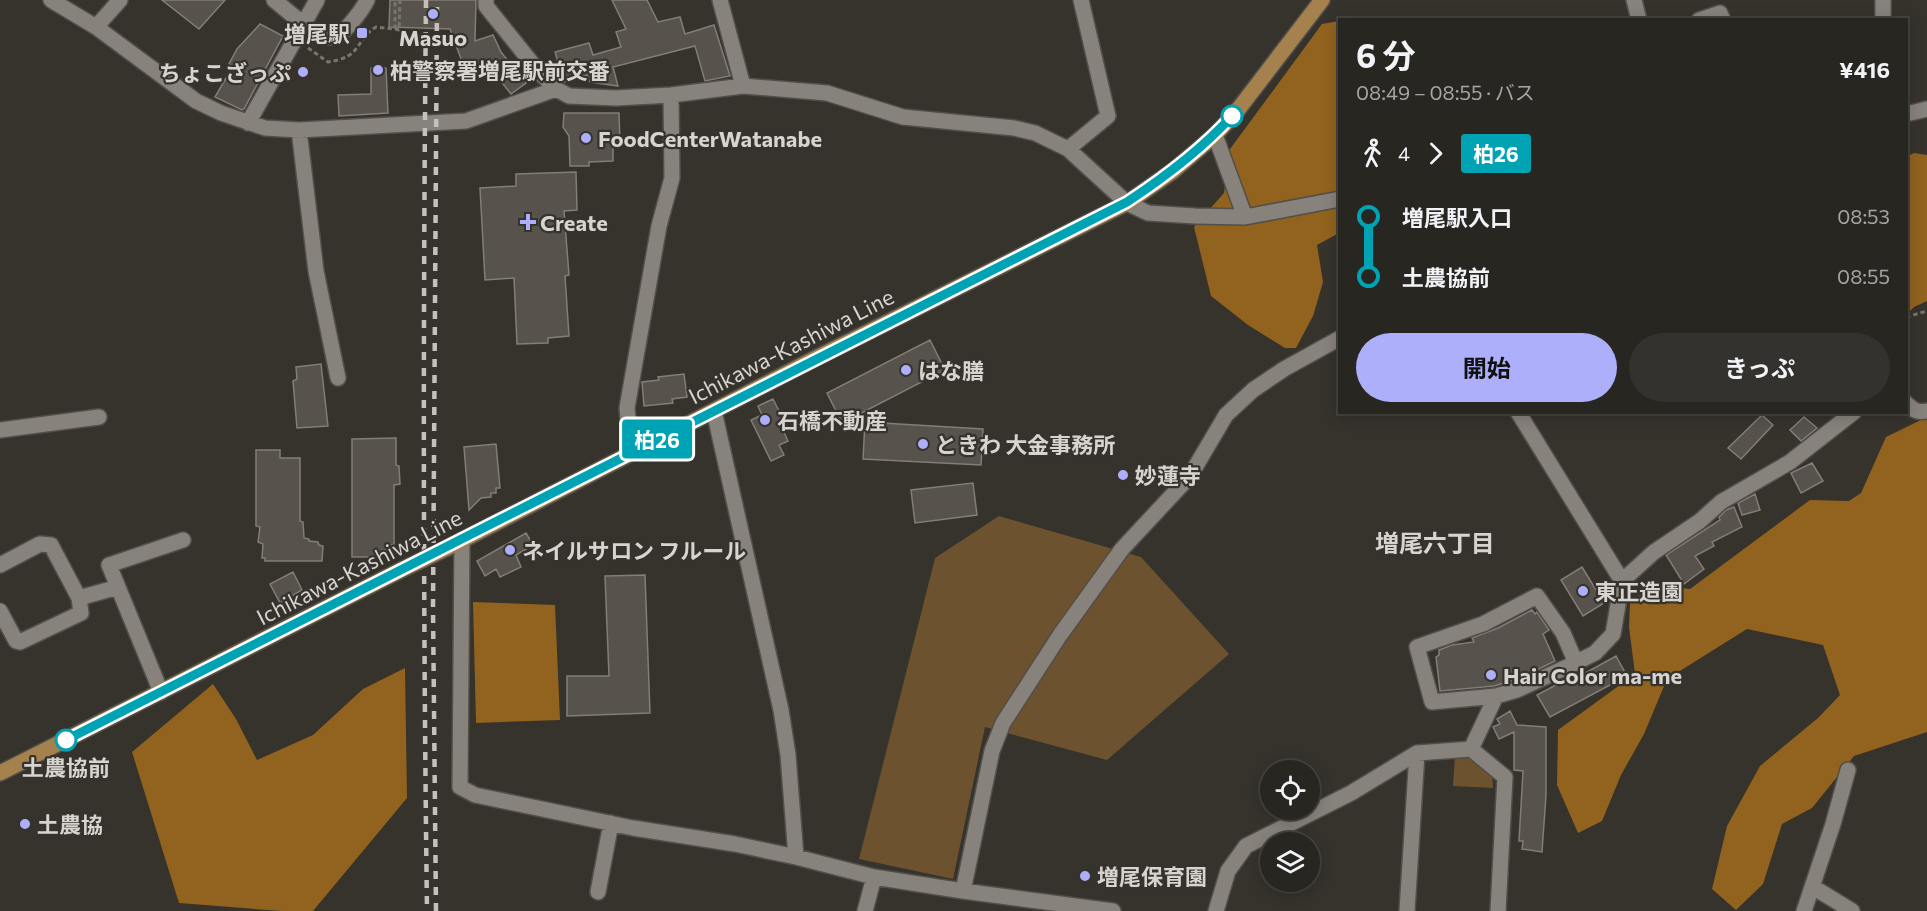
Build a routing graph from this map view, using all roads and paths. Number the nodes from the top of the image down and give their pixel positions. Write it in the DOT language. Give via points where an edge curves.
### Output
graph roads {
  1 [pos="51,0"];
  2 [pos="120,0"];
  3 [pos="274,0"];
  4 [pos="316,0"];
  5 [pos="367,0"];
  6 [pos="398,0"];
  7 [pos="486,0"];
  8 [pos="720,0"];
  9 [pos="1081,0"];
  10 [pos="1322,0"];
  11 [pos="1634,0"];
  12 [pos="1883,0"];
  13 [pos="1638,18"];
  14 [pos="1705,18"];
  15 [pos="1722,18"];
  16 [pos="1883,18"];
  17 [pos="303,23"];
  18 [pos="96,27"];
  19 [pos="395,28"];
  20 [pos="743,86"];
  21 [pos="556,89"];
  22 [pos="671,95"];
  23 [pos="1927,109"];
  24 [pos="1908,114"];
  25 [pos="248,123"];
  26 [pos="299,130"];
  27 [pos="1215,135"];
  28 [pos="1068,149"];
  29 [pos="1338,199"];
  30 [pos="1127,202"];
  31 [pos="1245,217"];
  32 [pos="1927,311"];
  33 [pos="1908,316"];
  34 [pos="1338,339"];
  35 [pos="338,378"];
  36 [pos="1908,405"];
  37 [pos="714,411"];
  38 [pos="1927,411"];
  39 [pos="1519,414"];
  40 [pos="1851,414"];
  41 [pos="99,417"];
  42 [pos="0,430"];
  43 [pos="642,447"];
  44 [pos="183,540"];
  45 [pos="462,540"];
  46 [pos="0,565"];
  47 [pos="1622,581"];
  48 [pos="118,587"];
  49 [pos="79,598"];
  50 [pos="0,611"];
  51 [pos="1576,663"];
  52 [pos="161,692"];
  53 [pos="1496,696"];
  54 [pos="1471,749"];
  55 [pos="1418,753"];
  56 [pos="1848,770"];
  57 [pos="0,774"];
  58 [pos="611,823"];
  59 [pos="796,857"];
  60 [pos="874,877"];
  61 [pos="1813,887"];
  62 [pos="963,891"];
  63 [pos="598,892"];
  64 [pos="866,911"];
  65 [pos="1108,911"];
  66 [pos="1216,911"];
  67 [pos="1407,911"];
  68 [pos="1498,911"];
  69 [pos="1804,911"];
  70 [pos="1852,911"];
  1 -- 18 [label="street"];
  2 -- 18 [label="street"];
  3 -- 17 [label="street"];
  4 -- 17 [label="street"];
  5 -- 17 [label="street" via="351,23 334,37 326,38"];
  6 -- 19 [label="path" via="399,30"];
  7 -- 21 [label="street" via="486,6"];
  8 -- 20 [label="street"];
  9 -- 28 [label="street" via="1108,116"];
  10 -- 27 [label="main road, Ichikawa-Kashiwa Line"];
  11 -- 13 [label="street"];
  12 -- 16 [label="street"];
  14 -- 15 [label="street" via="1720,13"];
  17 -- 25 [label="street"];
  18 -- 25 [label="street" via="196,101"];
  20 -- 22 [label="street"];
  20 -- 28 [label="street" via="827,93 903,117 1014,128"];
  21 -- 22 [label="street" via="569,96"];
  21 -- 26 [label="street" via="466,121"];
  22 -- 43 [label="street" via="672,178 659,226 627,408 628,419"];
  23 -- 24 [label="street"];
  25 -- 26 [label="street"];
  26 -- 35 [label="street" via="316,271"];
  27 -- 30 [label="main road, Ichikawa-Kashiwa Line" via="1173,171"];
  27 -- 31 [label="street"];
  28 -- 30 [label="street"];
  29 -- 31 [label="street"];
  30 -- 31 [label="street" via="1148,213"];
  30 -- 37 [label="main road, Ichikawa-Kashiwa Line"];
  32 -- 33 [label="path"];
  34 -- 62 [label="street" via="1253,390 1226,415 1190,476 1122,549 1060,635 1003,723 992,751"];
  36 -- 38 [label="street" via="1913,410"];
  37 -- 43 [label="main road, Ichikawa-Kashiwa Line"];
  37 -- 59 [label="street" via="781,710"];
  39 -- 47 [label="street"];
  40 -- 47 [label="street" via="1790,462 1721,502"];
  41 -- 42 [label="street"];
  43 -- 45 [label="main road, Ichikawa-Kashiwa Line"];
  44 -- 48 [label="street" via="109,565"];
  45 -- 52 [label="main road, Ichikawa-Kashiwa Line, bridge"];
  45 -- 58 [label="street" via="460,787 475,795"];
  46 -- 49 [label="street" via="40,544 51,545"];
  47 -- 51 [label="street" via="1613,634 1595,653"];
  48 -- 49 [label="street"];
  48 -- 52 [label="street"];
  49 -- 50 [label="street" via="81,613 20,642"];
  51 -- 53 [label="street"];
  51 -- 53 [label="street" via="1563,633 1537,596 1483,624 1417,647 1432,702"];
  52 -- 57 [label="main road, Ichikawa-Kashiwa Line"];
  53 -- 54 [label="street"];
  54 -- 55 [label="street"];
  54 -- 68 [label="street" via="1505,777"];
  55 -- 66 [label="street" via="1352,794 1246,846 1228,871"];
  55 -- 67 [label="street"];
  56 -- 61 [label="street"];
  58 -- 59 [label="street"];
  58 -- 63 [label="street"];
  59 -- 60 [label="street"];
  60 -- 62 [label="street"];
  60 -- 64 [label="street"];
  61 -- 69 [label="street"];
  61 -- 70 [label="street"];
  62 -- 65 [label="street"];
}
